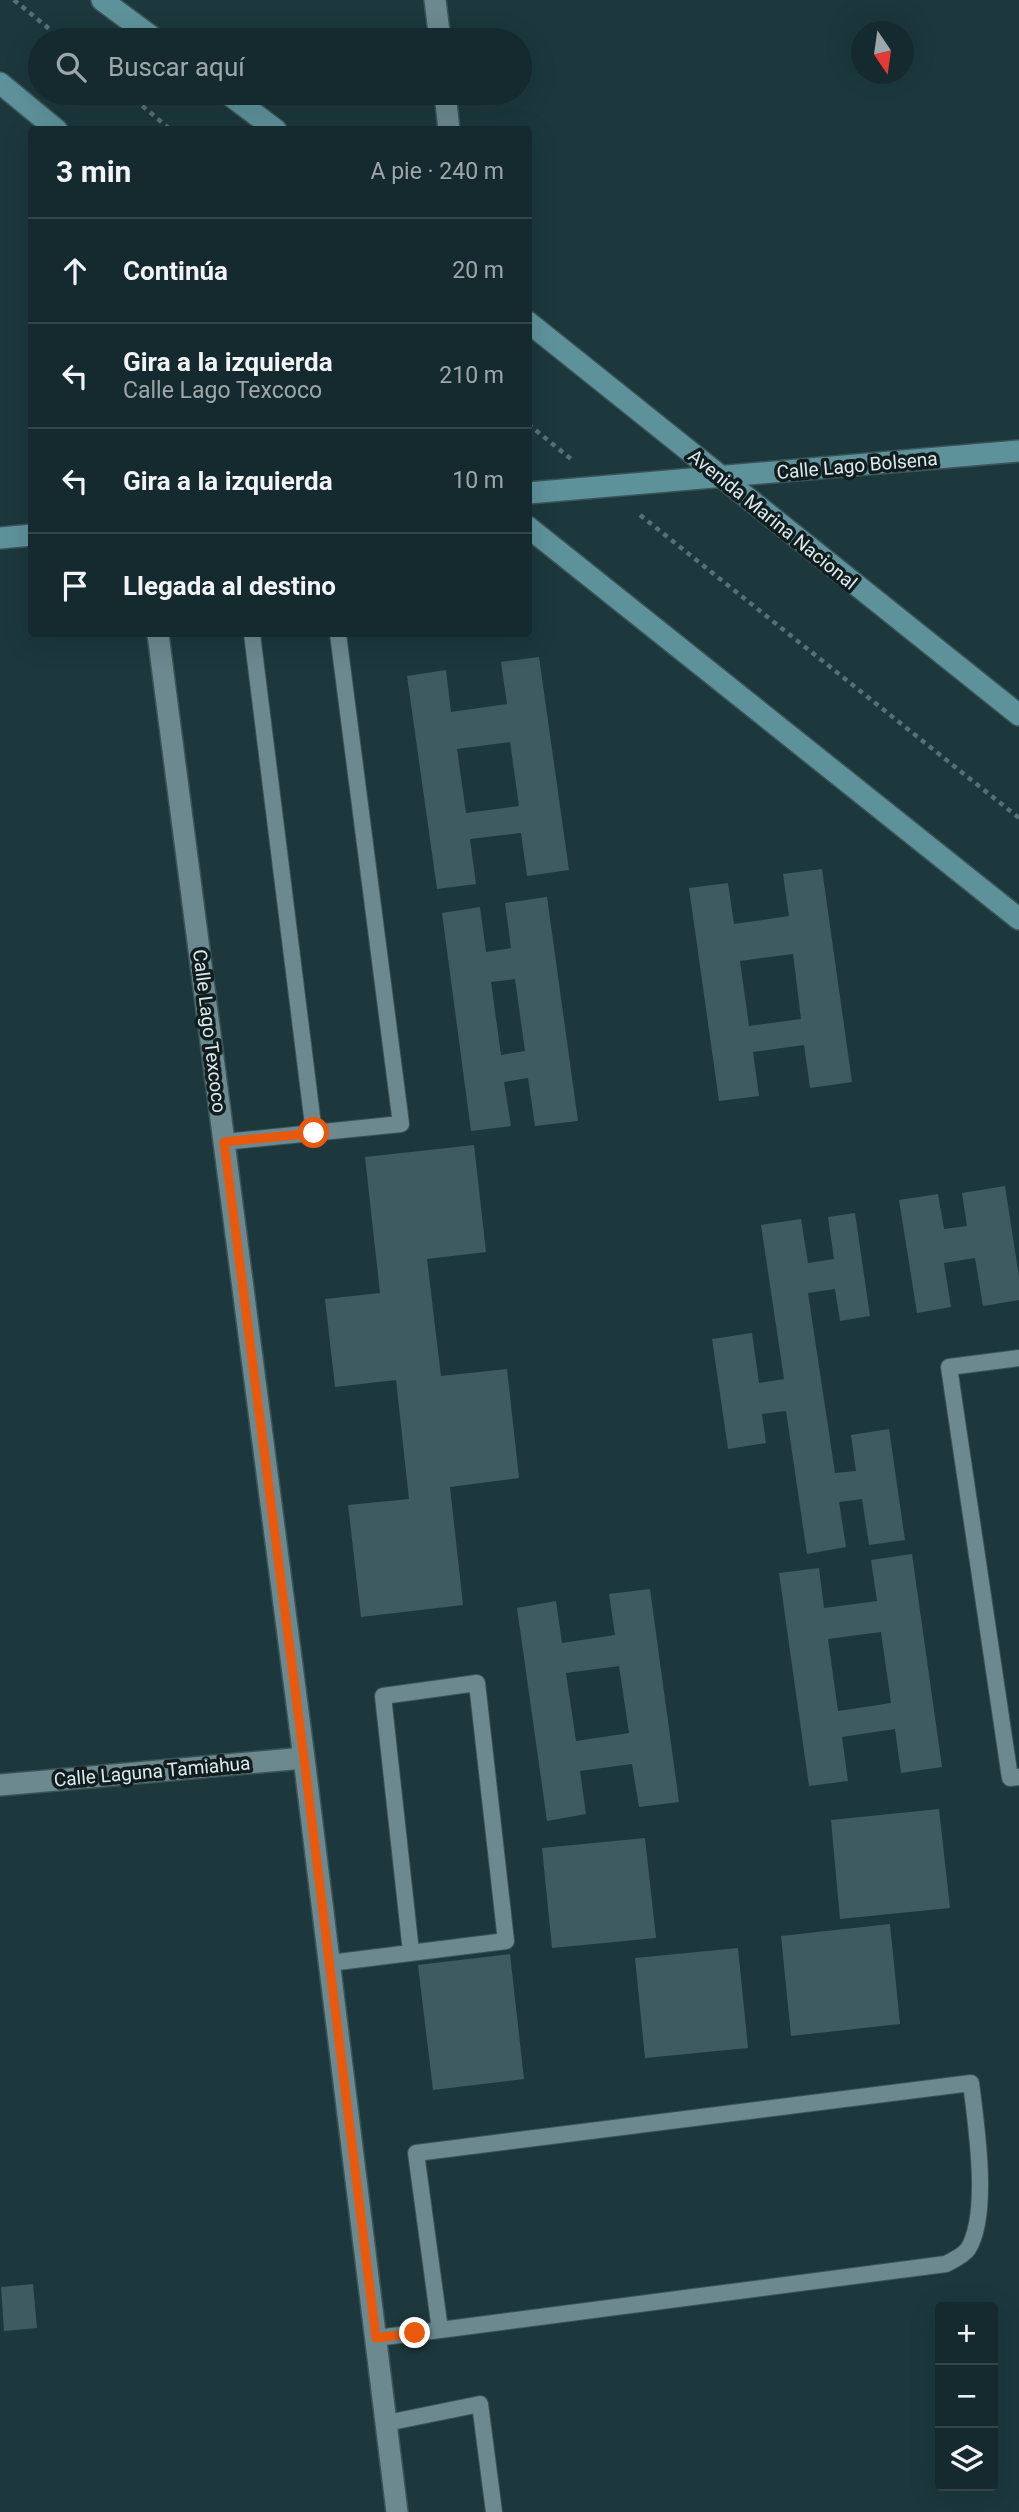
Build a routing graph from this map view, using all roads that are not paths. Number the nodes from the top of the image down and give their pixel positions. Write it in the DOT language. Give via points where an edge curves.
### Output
graph roads {
  1 [pos="102,0"];
  2 [pos="435,0"];
  3 [pos="140,28"];
  4 [pos="438,28"];
  5 [pos="0,83"];
  6 [pos="243,105"];
  7 [pos="446,105"];
  8 [pos="52,126"];
  9 [pos="271,126"];
  10 [pos="449,126"];
  11 [pos="532,325"];
  12 [pos="1019,451"];
  13 [pos="721,477"];
  14 [pos="532,494"];
  15 [pos="532,530"];
  16 [pos="28,535"];
  17 [pos="0,538"];
  18 [pos="158,637"];
  19 [pos="252,637"];
  20 [pos="338,637"];
  21 [pos="1019,716"];
  22 [pos="1019,919"];
  23 [pos="314,1133"];
  24 [pos="224,1142"];
  25 [pos="1019,1358"];
  26 [pos="304,1758"];
  27 [pos="1019,1777"];
  28 [pos="0,1785"];
  29 [pos="411,1952"];
  30 [pos="330,1963"];
  31 [pos="440,2330"];
  32 [pos="376,2338"];
  33 [pos="387,2423"];
  34 [pos="397,2512"];
  35 [pos="494,2512"];
  1 -- 3 [label="main road"];
  2 -- 4 [label="street"];
  5 -- 8 [label="main road"];
  6 -- 9 [label="main road"];
  7 -- 10 [label="street"];
  11 -- 13 [label="main road, Avenida Marina Nacional"];
  12 -- 13 [label="main road, Calle Lago Bolsena"];
  13 -- 14 [label="main road, Calle Lago Bolsena"];
  13 -- 21 [label="main road, Avenida Marina Nacional"];
  15 -- 22 [label="main road"];
  16 -- 17 [label="main road"];
  18 -- 24 [label="street, Calle Lago Texcoco"];
  19 -- 23 [label="lane"];
  20 -- 23 [label="lane" via="401,1124"];
  23 -- 24 [label="lane"];
  24 -- 26 [label="street, Calle Lago Texcoco"];
  25 -- 27 [label="lane" via="949,1367 1010,1778"];
  26 -- 28 [label="street, Calle Laguna Tamiahua"];
  26 -- 30 [label="street, Calle Lago Texcoco"];
  29 -- 29 [label="lane" via="506,1941 477,1684 383,1696"];
  29 -- 30 [label="lane"];
  30 -- 32 [label="street, Calle Lago Texcoco"];
  31 -- 31 [label="lane" via="946,2264 966,2252 976,2233 980,2157 971,2083 416,2152"];
  31 -- 32 [label="lane"];
  32 -- 33 [label="street, Calle Lago Texcoco"];
  33 -- 34 [label="street, Calle Lago Texcoco"];
  33 -- 35 [label="lane" via="480,2404"];
}
